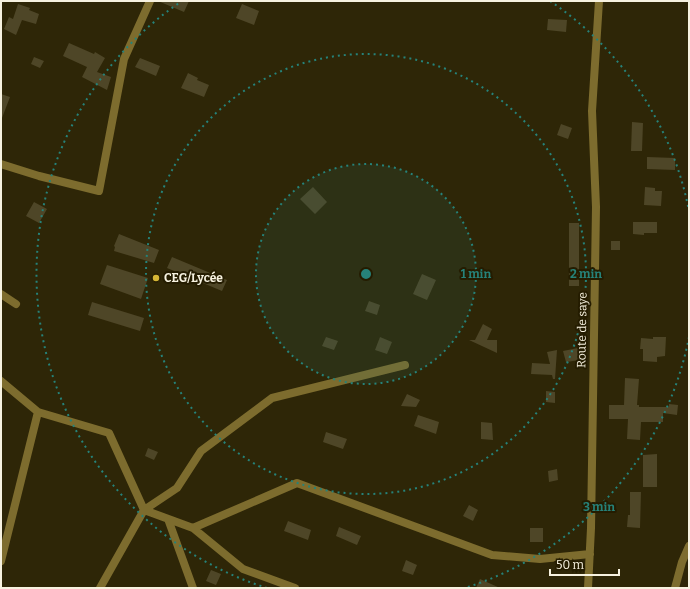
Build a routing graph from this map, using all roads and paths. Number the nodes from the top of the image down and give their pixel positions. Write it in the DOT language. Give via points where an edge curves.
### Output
graph roads {
  1 [pos="150,1"];
  2 [pos="599,1"];
  3 [pos="1,164"];
  4 [pos="1,294"];
  5 [pos="16,304"];
  6 [pos="405,365"];
  7 [pos="1,381"];
  8 [pos="38,412"];
  9 [pos="144,510"];
  10 [pos="168,519"];
  11 [pos="193,528"];
  12 [pos="689,546"];
  13 [pos="590,554"];
  14 [pos="1,561"];
  15 [pos="685,562"];
  16 [pos="100,588"];
  17 [pos="193,588"];
  18 [pos="295,588"];
  19 [pos="588,588"];
  20 [pos="675,588"];
  1 -- 3 [label="street" via="124,59 99,191"];
  2 -- 13 [label="street, Route de saye" via="592,111 596,207"];
  4 -- 5 [label="street"];
  6 -- 9 [label="street" via="272,398 201,452 177,488"];
  7 -- 8 [label="street"];
  8 -- 9 [label="street" via="109,433"];
  8 -- 14 [label="street"];
  9 -- 10 [label="street"];
  9 -- 16 [label="street"];
  10 -- 11 [label="street"];
  10 -- 17 [label="street"];
  11 -- 13 [label="street" via="297,482 492,554 540,559"];
  11 -- 18 [label="street" via="243,569"];
  12 -- 15 [label="street"];
  13 -- 19 [label="street, Route de saye"];
  15 -- 20 [label="street"];
}
